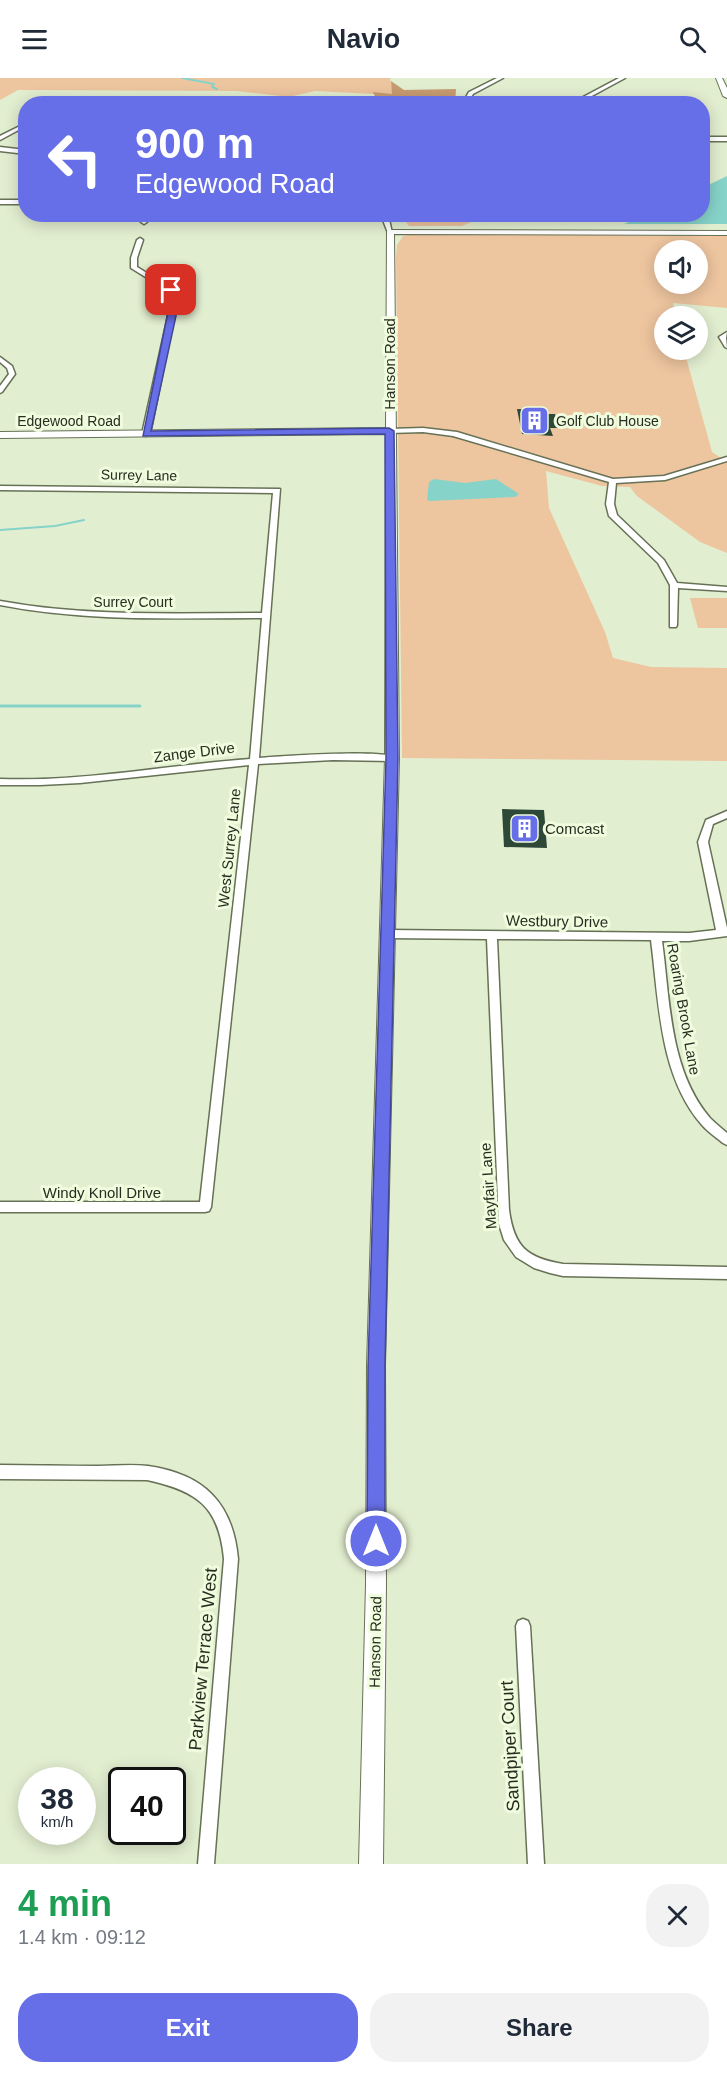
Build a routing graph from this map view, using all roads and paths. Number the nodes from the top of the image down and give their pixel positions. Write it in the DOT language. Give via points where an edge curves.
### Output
graph roads {
  1 [pos="501,78"];
  2 [pos="623,78"];
  3 [pos="651,78"];
  4 [pos="719,78"];
  5 [pos="482,80"];
  6 [pos="661,80"];
  7 [pos="489,82"];
  8 [pos="469,96"];
  9 [pos="588,96"];
  10 [pos="727,96"];
  11 [pos="18,128"];
  12 [pos="0,138"];
  13 [pos="710,139"];
  14 [pos="727,139"];
  15 [pos="0,149"];
  16 [pos="18,151"];
  17 [pos="0,202"];
  18 [pos="18,202"];
  19 [pos="387,222"];
  20 [pos="390,232"];
  21 [pos="727,233"];
  22 [pos="141,240"];
  23 [pos="727,334"];
  24 [pos="727,346"];
  25 [pos="0,359"];
  26 [pos="0,391"];
  27 [pos="389,431"];
  28 [pos="146,434"];
  29 [pos="0,435"];
  30 [pos="727,459"];
  31 [pos="613,481"];
  32 [pos="0,488"];
  33 [pos="277,491"];
  34 [pos="674,585"];
  35 [pos="727,590"];
  36 [pos="0,603"];
  37 [pos="266,615"];
  38 [pos="673,625"];
  39 [pos="392,758"];
  40 [pos="254,760"];
  41 [pos="0,782"];
  42 [pos="727,814"];
  43 [pos="724,932"];
  44 [pos="387,934"];
  45 [pos="492,936"];
  46 [pos="656,937"];
  47 [pos="727,1140"];
  48 [pos="0,1207"];
  49 [pos="205,1207"];
  50 [pos="727,1273"];
  51 [pos="0,1472"];
  52 [pos="523,1626"];
  53 [pos="206,1864"];
  54 [pos="371,1864"];
  55 [pos="536,1864"];
  1 -- 7 [label="street"];
  2 -- 9 [label="street"];
  3 -- 6 [label="street"];
  4 -- 10 [label="street"];
  5 -- 7 [label="street"];
  7 -- 8 [label="street"];
  11 -- 12 [label="street"];
  13 -- 14 [label="street"];
  15 -- 16 [label="street"];
  17 -- 18 [label="street"];
  19 -- 20 [label="street"];
  20 -- 21 [label="street"];
  20 -- 27 [label="street, Hanson Road"];
  22 -- 28 [label="street" via="134,268 171,290 174,302"];
  23 -- 24 [label="street" via="722,337"];
  25 -- 26 [label="street" via="12,374"];
  27 -- 28 [label="street, Edgewood Road"];
  27 -- 31 [label="street" via="423,430 463,436"];
  27 -- 39 [label="street, Hanson Road"];
  28 -- 29 [label="street, Edgewood Road"];
  30 -- 31 [label="street" via="665,478"];
  31 -- 34 [label="street" via="613,516 661,562"];
  32 -- 33 [label="street, Surrey Lane"];
  33 -- 37 [label="street, West Surrey Lane"];
  34 -- 35 [label="street"];
  34 -- 38 [label="street"];
  36 -- 37 [label="street, Surrey Court" via="84,615"];
  37 -- 40 [label="street, West Surrey Lane"];
  39 -- 40 [label="street, Zange Drive"];
  39 -- 44 [label="street, Hanson Road"];
  40 -- 41 [label="street, Zange Drive" via="51,783"];
  40 -- 49 [label="street, West Surrey Lane"];
  42 -- 43 [label="street" via="709,822 704,834"];
  43 -- 46 [label="street, Westbury Drive"];
  44 -- 45 [label="street, Westbury Drive"];
  44 -- 54 [label="street, Hanson Road" via="376,1366"];
  45 -- 46 [label="street, Westbury Drive"];
  45 -- 50 [label="street, Mayfair Lane" via="504,1221 514,1250 544,1268"];
  46 -- 47 [label="street, Roaring Brook Lane" via="678,1077 694,1109"];
  48 -- 49 [label="street, Windy Knoll Drive"];
  51 -- 53 [label="street, Parkview Terrace West" via="147,1473 185,1482 208,1499 226,1528 231,1559"];
  52 -- 55 [label="street, Sandpiper Court"];
}
